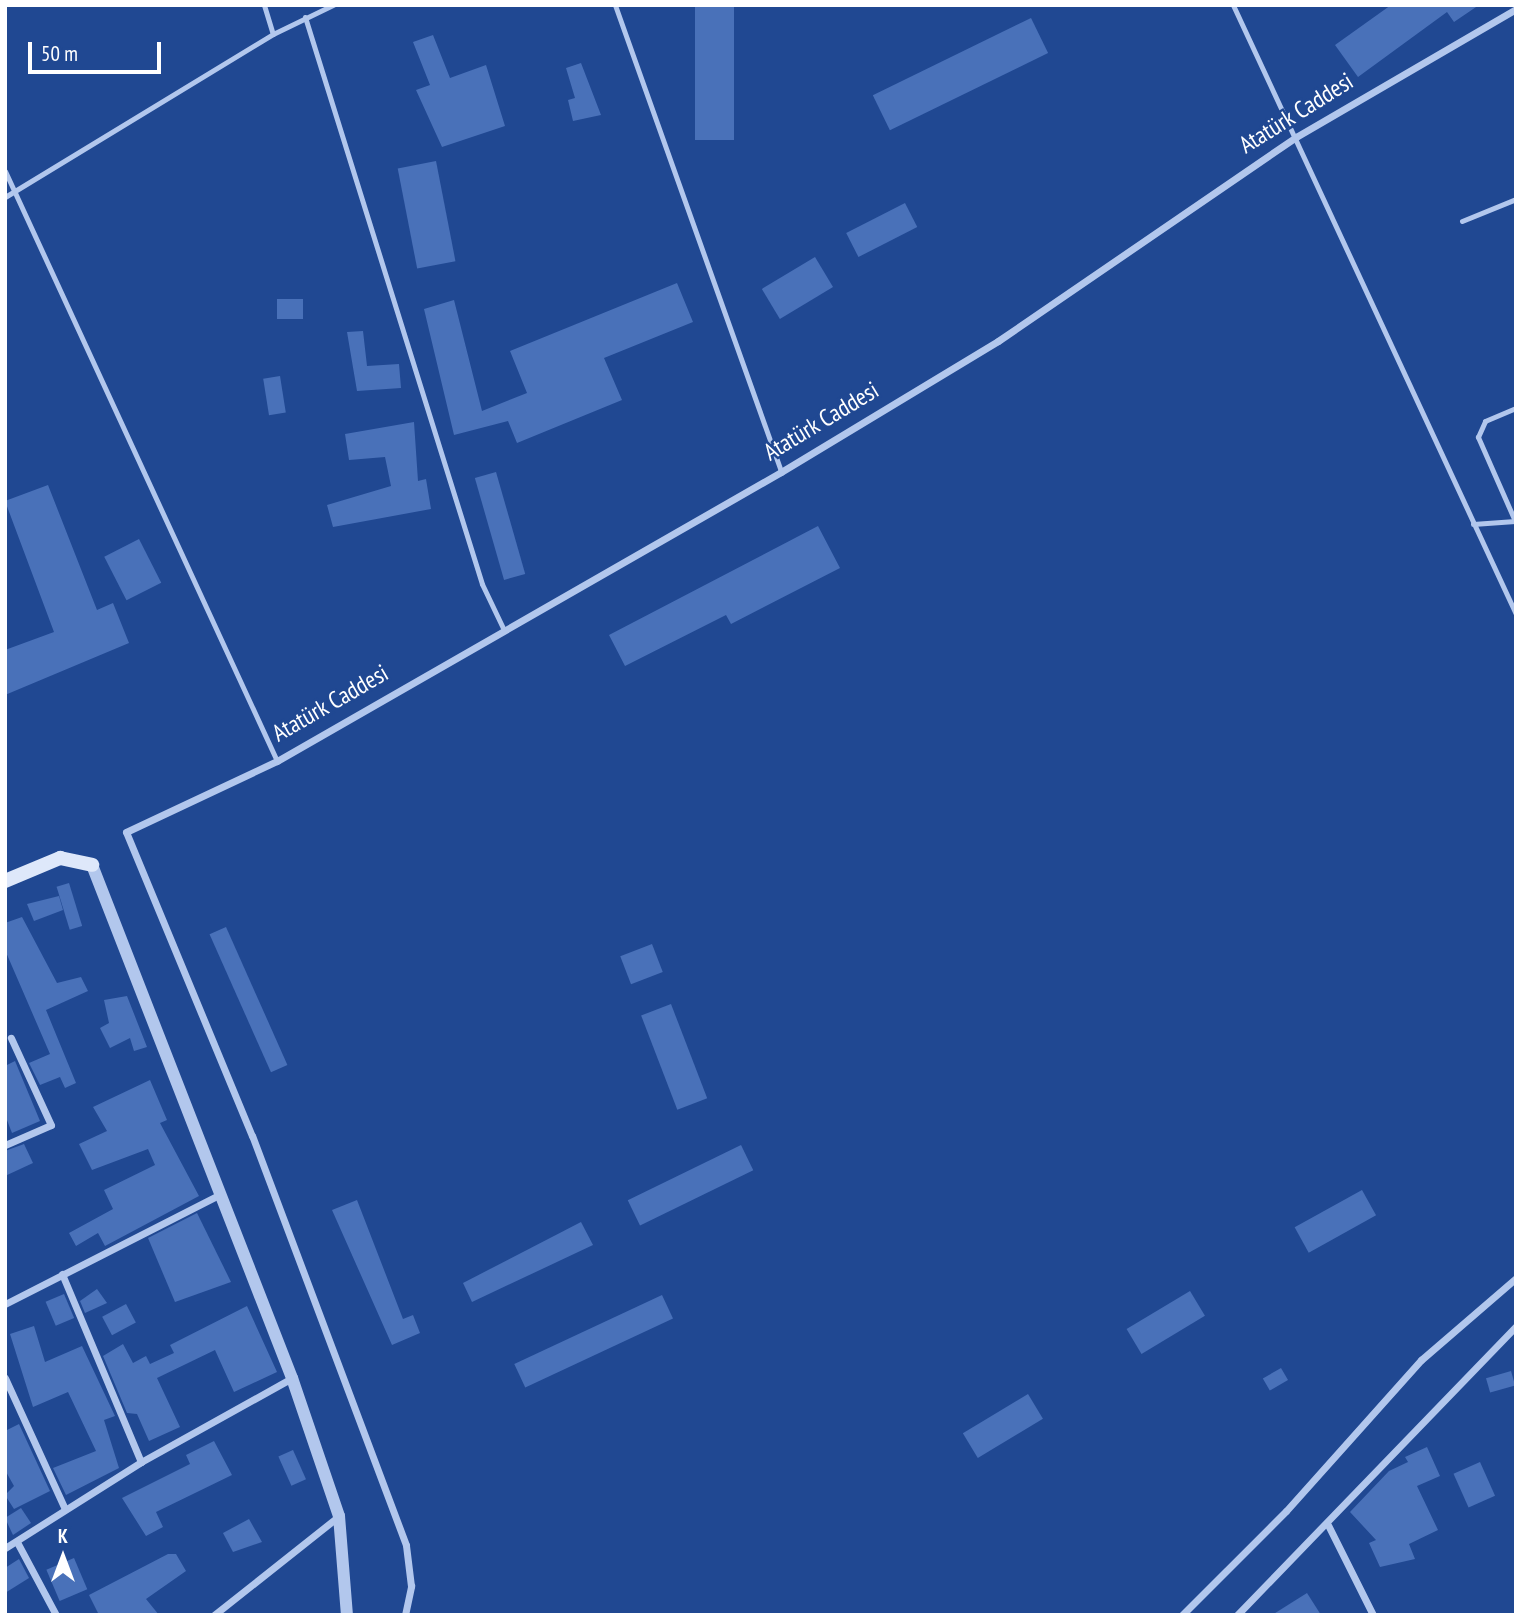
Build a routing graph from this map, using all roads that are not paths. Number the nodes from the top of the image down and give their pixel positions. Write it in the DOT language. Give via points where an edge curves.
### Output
graph roads {
  1 [pos="264,5"];
  2 [pos="333,5"];
  3 [pos="615,5"];
  4 [pos="1233,5"];
  5 [pos="1516,9"];
  6 [pos="305,17"];
  7 [pos="273,34"];
  8 [pos="1296,137"];
  9 [pos="5,171"];
  10 [pos="15,192"];
  11 [pos="5,197"];
  12 [pos="1516,199"];
  13 [pos="1462,221"];
  14 [pos="1516,408"];
  15 [pos="781,472"];
  16 [pos="1473,524"];
  17 [pos="1516,614"];
  18 [pos="503,628"];
  19 [pos="277,761"];
  20 [pos="92,865"];
  21 [pos="5,881"];
  22 [pos="11,1038"];
  23 [pos="5,1145"];
  24 [pos="216,1196"];
  25 [pos="62,1274"];
  26 [pos="1516,1278"];
  27 [pos="5,1304"];
  28 [pos="1516,1326"];
  29 [pos="5,1378"];
  30 [pos="292,1378"];
  31 [pos="141,1462"];
  32 [pos="65,1509"];
  33 [pos="339,1516"];
  34 [pos="1328,1525"];
  35 [pos="17,1542"];
  36 [pos="5,1548"];
  37 [pos="56,1615"];
  38 [pos="214,1615"];
  39 [pos="347,1615"];
  40 [pos="405,1615"];
  41 [pos="1181,1615"];
  42 [pos="1237,1615"];
  43 [pos="1373,1615"];
  1 -- 7 [label="lane"];
  2 -- 6 [label="lane"];
  3 -- 15 [label="lane"];
  4 -- 8 [label="lane"];
  5 -- 8 [label="street, Atatürk Caddesi"];
  6 -- 7 [label="lane"];
  6 -- 18 [label="lane" via="482,584"];
  7 -- 10 [label="lane"];
  8 -- 15 [label="street, Atatürk Caddesi" via="998,341"];
  8 -- 16 [label="lane"];
  9 -- 10 [label="lane"];
  10 -- 11 [label="lane"];
  10 -- 19 [label="lane"];
  12 -- 13 [label="lane"];
  14 -- 16 [label="lane" via="1485,421 1478,436 1515,521"];
  15 -- 18 [label="street, Atatürk Caddesi"];
  16 -- 17 [label="lane"];
  18 -- 19 [label="street, Atatürk Caddesi"];
  19 -- 40 [label="street, Atatürk Caddesi" via="126,832 251,1136 406,1545 411,1586"];
  20 -- 21 [label="main road" via="60,858"];
  20 -- 24 [label="street"];
  22 -- 23 [label="street" via="51,1125"];
  24 -- 25 [label="street"];
  24 -- 30 [label="street"];
  25 -- 27 [label="street"];
  25 -- 31 [label="street"];
  26 -- 41 [label="street" via="1421,1360 1286,1511"];
  28 -- 34 [label="street"];
  29 -- 32 [label="street"];
  30 -- 31 [label="street"];
  30 -- 33 [label="street"];
  31 -- 32 [label="street"];
  32 -- 35 [label="street"];
  33 -- 38 [label="street"];
  33 -- 39 [label="street"];
  34 -- 42 [label="street"];
  34 -- 43 [label="street"];
  35 -- 36 [label="street"];
  35 -- 37 [label="street"];
}
